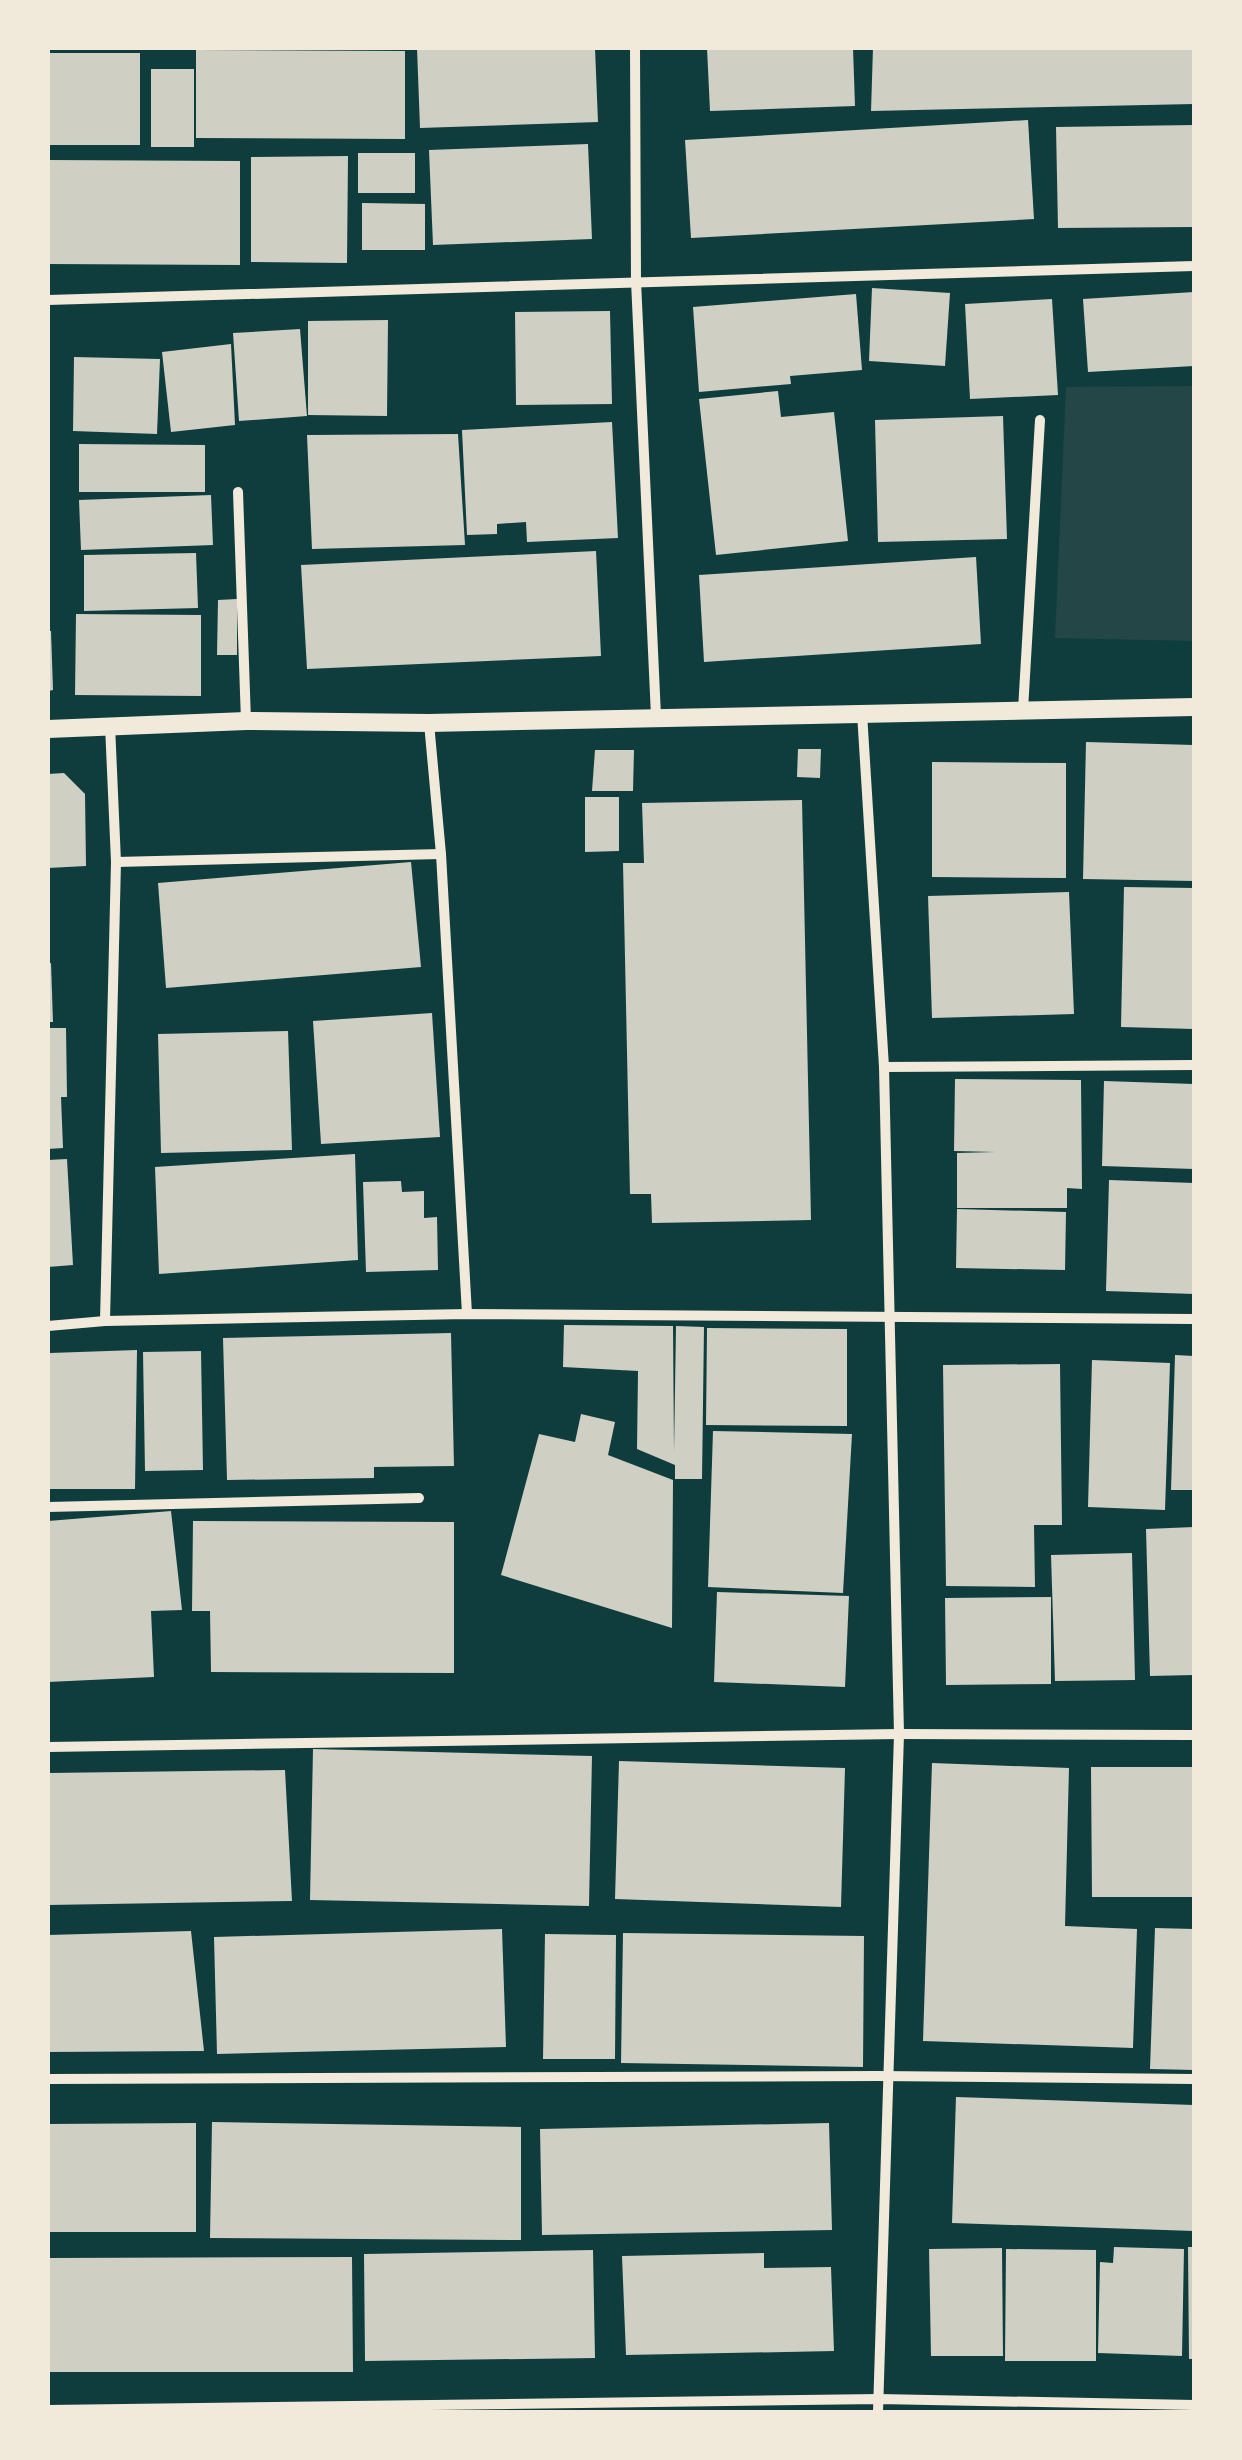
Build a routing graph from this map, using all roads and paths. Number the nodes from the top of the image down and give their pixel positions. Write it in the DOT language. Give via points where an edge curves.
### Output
graph roads {
  1 [pos="635,48"];
  2 [pos="1194,266"];
  3 [pos="636,282"];
  4 [pos="48,300"];
  5 [pos="1040,420"];
  6 [pos="238,492"];
  7 [pos="1194,707"];
  8 [pos="1023,710"];
  9 [pos="862,713"];
  10 [pos="656,716"];
  11 [pos="246,721"];
  12 [pos="429,724"];
  13 [pos="110,725"];
  14 [pos="48,728"];
  15 [pos="441,854"];
  16 [pos="116,862"];
  17 [pos="1194,1065"];
  18 [pos="884,1067"];
  19 [pos="467,1314"];
  20 [pos="892,1318"];
  21 [pos="1194,1318"];
  22 [pos="106,1321"];
  23 [pos="48,1326"];
  24 [pos="419,1498"];
  25 [pos="48,1506"];
  26 [pos="899,1734"];
  27 [pos="1194,1735"];
  28 [pos="48,1747"];
  29 [pos="888,2077"];
  30 [pos="48,2079"];
  31 [pos="1194,2079"];
  32 [pos="878,2400"];
  33 [pos="1194,2405"];
  34 [pos="48,2410"];
  35 [pos="878,2412"];
  1 -- 3 [label="street"];
  2 -- 3 [label="street"];
  3 -- 4 [label="street"];
  3 -- 10 [label="street"];
  5 -- 8 [label="street"];
  6 -- 11 [label="street"];
  7 -- 8 [label="street"];
  8 -- 9 [label="street"];
  9 -- 10 [label="street"];
  9 -- 18 [label="street"];
  10 -- 12 [label="street"];
  11 -- 12 [label="street"];
  11 -- 13 [label="street"];
  12 -- 15 [label="street"];
  13 -- 14 [label="street"];
  13 -- 16 [label="street"];
  15 -- 16 [label="street"];
  15 -- 19 [label="street"];
  16 -- 22 [label="street"];
  17 -- 18 [label="street"];
  18 -- 20 [label="street"];
  19 -- 20 [label="street"];
  19 -- 22 [label="street"];
  20 -- 21 [label="street"];
  20 -- 26 [label="street"];
  22 -- 23 [label="street"];
  24 -- 25 [label="street"];
  26 -- 27 [label="street"];
  26 -- 28 [label="street"];
  26 -- 29 [label="street"];
  29 -- 30 [label="street"];
  29 -- 31 [label="street"];
  29 -- 32 [label="street"];
  32 -- 33 [label="street"];
  32 -- 34 [label="street"];
  32 -- 35 [label="street"];
}
